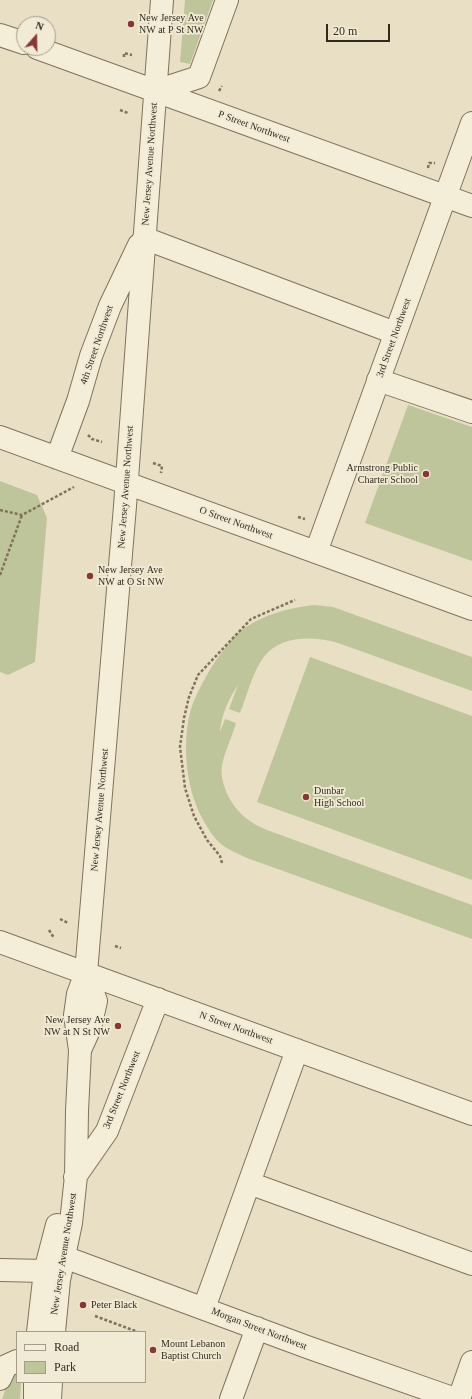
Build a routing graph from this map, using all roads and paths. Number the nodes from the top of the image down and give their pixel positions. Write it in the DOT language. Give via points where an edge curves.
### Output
graph roads {
  1 [pos="162,0"];
  2 [pos="227,0"];
  3 [pos="0,35"];
  4 [pos="16,40"];
  5 [pos="124,53"];
  6 [pos="56,55"];
  7 [pos="132,55"];
  8 [pos="156,91"];
  9 [pos="120,110"];
  10 [pos="128,112"];
  11 [pos="472,123"];
  12 [pos="438,163"];
  13 [pos="427,169"];
  14 [pos="445,197"];
  15 [pos="472,206"];
  16 [pos="144,236"];
  17 [pos="395,333"];
  18 [pos="378,380"];
  19 [pos="472,412"];
  20 [pos="84,432"];
  21 [pos="0,437"];
  22 [pos="92,439"];
  23 [pos="102,442"];
  24 [pos="92,444"];
  25 [pos="57,458"];
  26 [pos="153,463"];
  27 [pos="160,476"];
  28 [pos="126,484"];
  29 [pos="74,487"];
  30 [pos="0,510"];
  31 [pos="22,515"];
  32 [pos="298,517"];
  33 [pos="306,520"];
  34 [pos="316,552"];
  35 [pos="0,575"];
  36 [pos="295,600"];
  37 [pos="472,610"];
  38 [pos="222,863"];
  39 [pos="60,919"];
  40 [pos="69,923"];
  41 [pos="49,930"];
  42 [pos="54,940"];
  43 [pos="0,942"];
  44 [pos="115,946"];
  45 [pos="121,948"];
  46 [pos="86,973"];
  47 [pos="158,999"];
  48 [pos="297,1050"];
  49 [pos="472,1114"];
  50 [pos="76,1176"];
  51 [pos="249,1182"];
  52 [pos="64,1257"];
  53 [pos="472,1264"];
  54 [pos="0,1270"];
  55 [pos="45,1271"];
  56 [pos="204,1308"];
  57 [pos="95,1316"];
  58 [pos="256,1328"];
  59 [pos="38,1331"];
  60 [pos="54,1331"];
  61 [pos="135,1331"];
  62 [pos="16,1361"];
  63 [pos="472,1362"];
  64 [pos="0,1379"];
  65 [pos="35,1383"];
  66 [pos="51,1383"];
  67 [pos="35,1399"];
  68 [pos="50,1399"];
  69 [pos="231,1399"];
  70 [pos="455,1399"];
  71 [pos="459,1399"];
  1 -- 8 [label="street, New Jersey Avenue Northwest"];
  2 -- 8 [label="street" via="199,77"];
  3 -- 4 [label="street"];
  5 -- 7 [label="path"];
  6 -- 8 [label="street, P Street Northwest"];
  8 -- 14 [label="street, P Street Northwest"];
  8 -- 16 [label="street, New Jersey Avenue Northwest"];
  9 -- 10 [label="path"];
  11 -- 14 [label="street, 3rd Street Northwest"];
  12 -- 13 [label="path" via="429,162"];
  14 -- 15 [label="street, P Street Northwest"];
  14 -- 17 [label="street, 3rd Street Northwest"];
  16 -- 17 [label="street"];
  16 -- 25 [label="street, 4th Street Northwest" via="110,306"];
  16 -- 28 [label="street, New Jersey Avenue Northwest"];
  17 -- 18 [label="street, 3rd Street Northwest"];
  18 -- 19 [label="street"];
  18 -- 34 [label="street, 3rd Street Northwest"];
  20 -- 22 [label="path"];
  21 -- 25 [label="street, O Street Northwest"];
  22 -- 23 [label="path"];
  22 -- 24 [label="path"];
  25 -- 28 [label="street, O Street Northwest"];
  26 -- 27 [label="path" via="162,466"];
  28 -- 34 [label="street, O Street Northwest"];
  28 -- 46 [label="street, New Jersey Avenue Northwest"];
  29 -- 31 [label="path"];
  30 -- 31 [label="path"];
  31 -- 35 [label="path"];
  32 -- 33 [label="path"];
  34 -- 37 [label="street, O Street Northwest"];
  36 -- 38 [label="path" via="251,619 198,675 189,697 180,747 185,788 194,816"];
  39 -- 40 [label="path"];
  41 -- 42 [label="path"];
  43 -- 46 [label="street, N Street Northwest"];
  44 -- 45 [label="path"];
  46 -- 47 [label="street, N Street Northwest"];
  46 -- 50 [label="street, New Jersey Avenue Northwest" via="96,1001 90,1028 80,1050"];
  47 -- 48 [label="street, N Street Northwest"];
  47 -- 50 [label="street, 3rd Street Northwest" via="107,1131"];
  48 -- 49 [label="street, N Street Northwest"];
  48 -- 51 [label="street"];
  50 -- 52 [label="street, New Jersey Avenue Northwest"];
  50 -- 55 [label="street, New Jersey Avenue Northwest" via="67,1190"];
  51 -- 53 [label="street"];
  51 -- 56 [label="street"];
  52 -- 56 [label="street, Morgan Street Northwest"];
  52 -- 60 [label="street, New Jersey Avenue Northwest"];
  54 -- 55 [label="street"];
  55 -- 59 [label="street, New Jersey Avenue Northwest"];
  56 -- 58 [label="street, Morgan Street Northwest"];
  57 -- 61 [label="path"];
  58 -- 69 [label="street"];
  58 -- 70 [label="street, Morgan Street Northwest"];
  62 -- 64 [label="street" via="6,1366"];
  63 -- 71 [label="street"];
  65 -- 67 [label="street"];
  66 -- 68 [label="street"];
}
